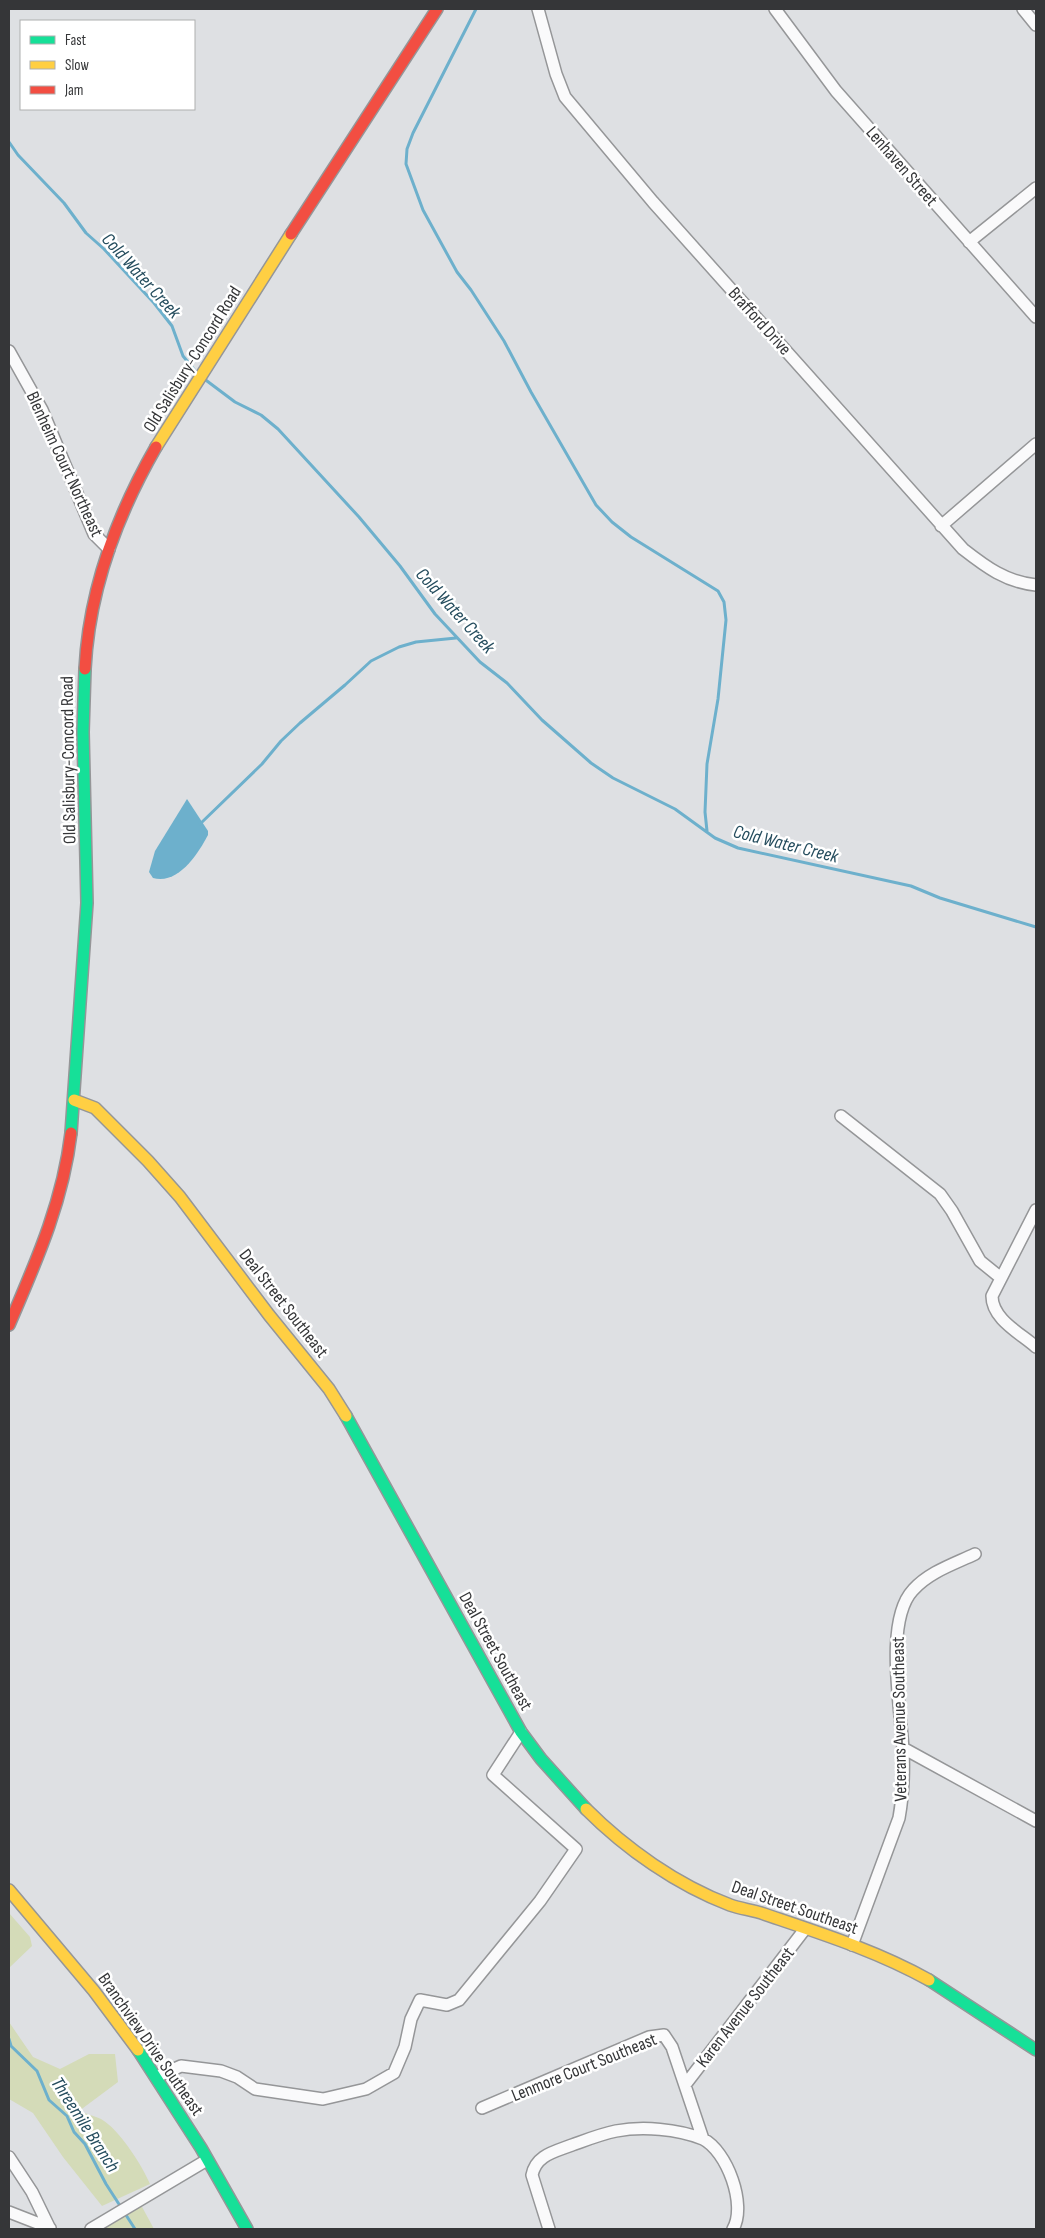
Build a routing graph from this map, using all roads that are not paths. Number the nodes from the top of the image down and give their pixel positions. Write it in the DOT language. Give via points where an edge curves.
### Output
graph roads {
  1 [pos="437,9"];
  2 [pos="538,9"];
  3 [pos="775,9"];
  4 [pos="1023,9"];
  5 [pos="1036,25"];
  6 [pos="1036,188"];
  7 [pos="969,242"];
  8 [pos="1036,317"];
  9 [pos="9,351"];
  10 [pos="1036,444"];
  11 [pos="941,526"];
  12 [pos="109,549"];
  13 [pos="1036,584"];
  14 [pos="74,1100"];
  15 [pos="841,1116"];
  16 [pos="1036,1210"];
  17 [pos="1001,1278"];
  18 [pos="9,1322"];
  19 [pos="1036,1347"];
  20 [pos="975,1554"];
  21 [pos="521,1732"];
  22 [pos="903,1748"];
  23 [pos="1036,1821"];
  24 [pos="9,1890"];
  25 [pos="805,1929"];
  26 [pos="852,1945"];
  27 [pos="1036,2050"];
  28 [pos="156,2077"];
  29 [pos="685,2085"];
  30 [pos="482,2108"];
  31 [pos="703,2139"];
  32 [pos="9,2157"];
  33 [pos="207,2160"];
  34 [pos="9,2212"];
  35 [pos="50,2229"];
  36 [pos="91,2229"];
  37 [pos="247,2229"];
  38 [pos="550,2229"];
  39 [pos="733,2229"];
  1 -- 12 [label="main road, Old Salisbury-Concord Road" via="179,410 131,494"];
  2 -- 11 [label="street, Brafford Drive" via="565,97 648,196"];
  3 -- 7 [label="street, Lenhaven Street" via="836,91"];
  4 -- 5 [label="street"];
  6 -- 7 [label="street"];
  7 -- 8 [label="street, Lenhaven Street"];
  9 -- 12 [label="street, Blenheim Court Northeast" via="42,410 94,534"];
  10 -- 11 [label="street"];
  11 -- 13 [label="street, Brafford Drive" via="986,567 1012,580"];
  12 -- 14 [label="main road, Old Salisbury-Concord Road" via="89,629 83,681 88,869"];
  14 -- 18 [label="main road, Old Salisbury-Concord Road" via="60,1194 44,1242"];
  14 -- 21 [label="main road, Deal Street Southeast" via="95,1108 148,1160 329,1389"];
  15 -- 17 [label="street" via="940,1194 980,1261"];
  16 -- 17 [label="street"];
  17 -- 19 [label="street" via="992,1296 994,1309"];
  20 -- 22 [label="street, Veterans Avenue Southeast" via="922,1581 911,1591 900,1612 896,1656"];
  21 -- 25 [label="main road, Deal Street Southeast" via="572,1794 649,1860 688,1885 733,1905"];
  21 -- 28 [label="street" via="493,1775 576,1848 540,1901 459,2000 447,2005 420,2000 394,2073 366,2089 322,2099 255,2088 220,2071 181,2066"];
  22 -- 23 [label="street"];
  22 -- 26 [label="street, Veterans Avenue Southeast" via="899,1818"];
  24 -- 28 [label="main road, Branchview Drive Southeast" via="94,1991"];
  25 -- 26 [label="main road, Deal Street Southeast"];
  25 -- 29 [label="street, Karen Avenue Southeast"];
  26 -- 27 [label="main road, Deal Street Southeast" via="935,1984"];
  28 -- 33 [label="main road, Branchview Drive Southeast"];
  29 -- 30 [label="street, Lenmore Court Southeast" via="672,2048 664,2035 658,2034"];
  29 -- 31 [label="street"];
  31 -- 38 [label="street" via="651,2129 616,2130 544,2155 533,2168 532,2175"];
  31 -- 39 [label="street" via="715,2148 736,2193 738,2217"];
  32 -- 35 [label="street" via="32,2192"];
  33 -- 36 [label="street"];
  33 -- 37 [label="main road, Branchview Drive Southeast"];
  34 -- 35 [label="street"];
}
